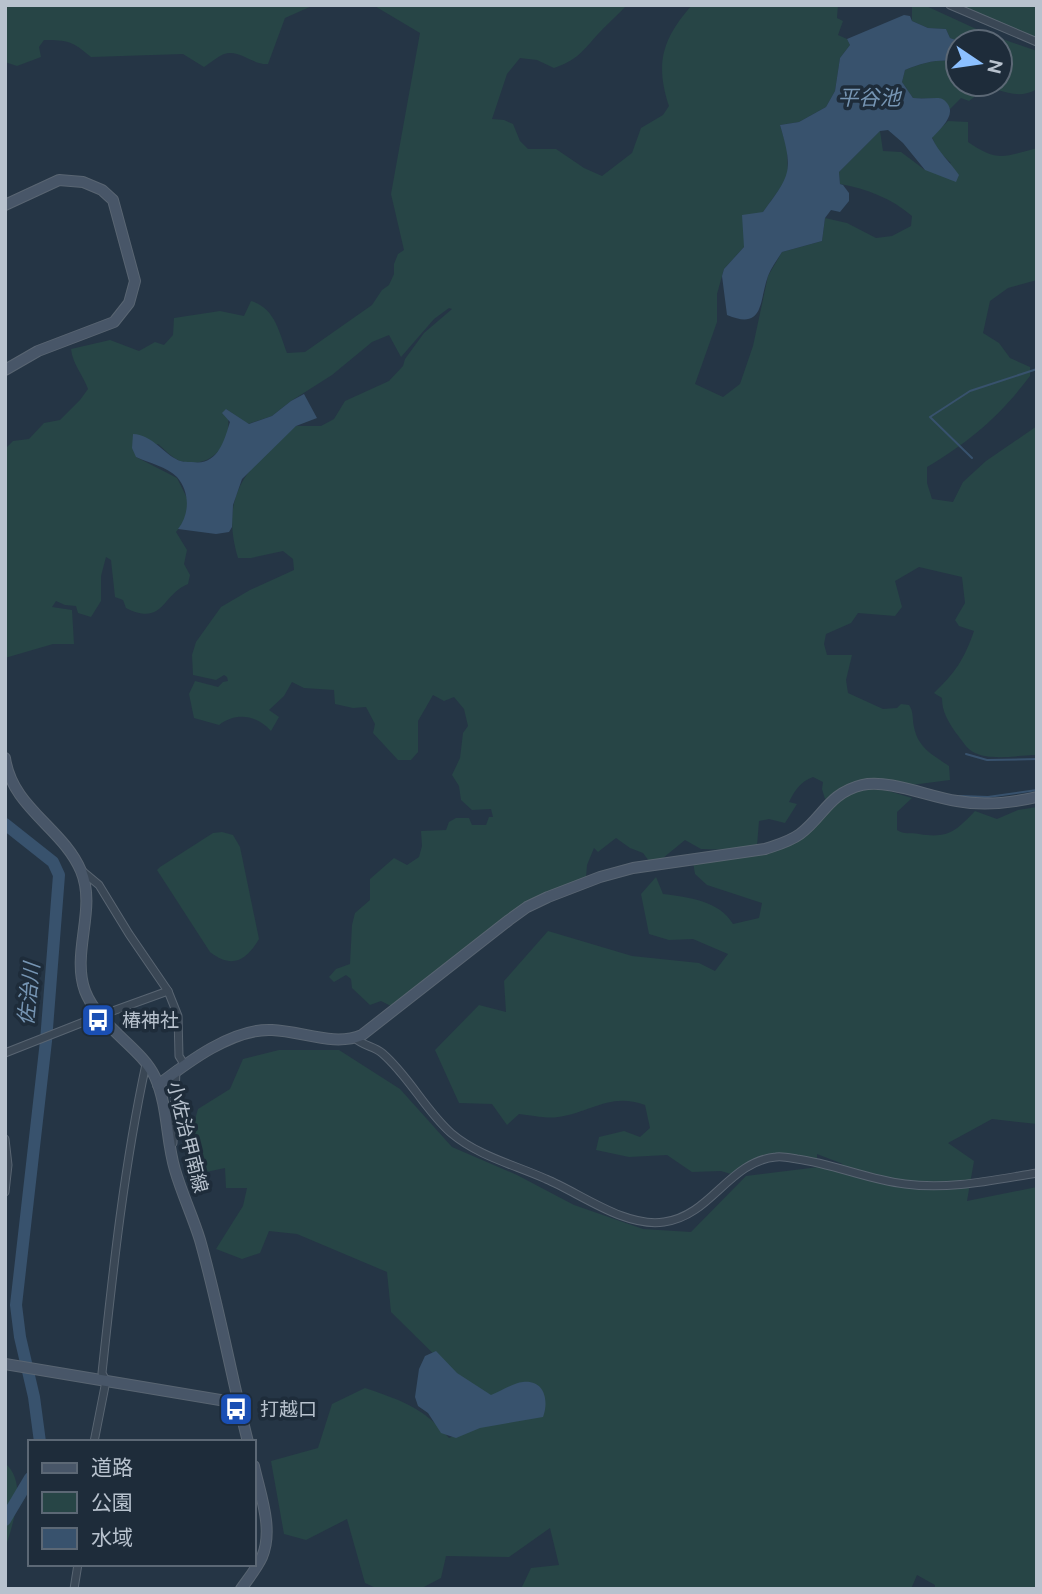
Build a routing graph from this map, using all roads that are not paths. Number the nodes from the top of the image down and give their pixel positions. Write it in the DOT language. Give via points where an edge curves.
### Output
graph roads {
  1 [pos="950,5"];
  2 [pos="1037,42"];
  3 [pos="5,205"];
  4 [pos="5,370"];
  5 [pos="5,758"];
  6 [pos="1037,797"];
  7 [pos="81,870"];
  8 [pos="168,991"];
  9 [pos="99,1016"];
  10 [pos="355,1038"];
  11 [pos="5,1053"];
  12 [pos="146,1064"];
  13 [pos="180,1067"];
  14 [pos="158,1084"];
  15 [pos="5,1139"];
  16 [pos="169,1150"];
  17 [pos="1037,1173"];
  18 [pos="5,1192"];
  19 [pos="5,1364"];
  20 [pos="106,1381"];
  21 [pos="237,1400"];
  22 [pos="94,1440"];
  23 [pos="247,1440"];
  24 [pos="256,1475"];
  25 [pos="78,1566"];
  26 [pos="75,1589"];
  27 [pos="241,1589"];
  1 -- 2 [label="street"];
  3 -- 4 [label="street" via="59,180 102,190 113,200 135,281 129,303 114,322 38,351"];
  5 -- 7 [label="street, 小佐治甲南線" via="22,798"];
  6 -- 10 [label="street" via="979,804 864,785 840,794 801,834 779,845 652,864 600,877 527,907"];
  7 -- 8 [label="street" via="99,885"];
  7 -- 9 [label="street, 小佐治甲南線" via="86,906 81,970 85,991"];
  8 -- 9 [label="street"];
  8 -- 13 [label="street" via="178,1016"];
  9 -- 11 [label="street"];
  9 -- 12 [label="street, 小佐治甲南線"];
  10 -- 13 [label="street" via="337,1040 262,1030 220,1044"];
  10 -- 17 [label="street" via="394,1064 436,1119 467,1144 606,1209 648,1222 687,1216 736,1173 776,1157 931,1186 985,1183"];
  12 -- 14 [label="street, 小佐治甲南線"];
  12 -- 20 [label="street" via="123,1192 102,1373"];
  13 -- 14 [label="street"];
  13 -- 16 [label="street" via="173,1149"];
  14 -- 16 [label="street, 小佐治甲南線"];
  15 -- 18 [label="street"];
  16 -- 21 [label="street, 小佐治甲南線" via="209,1273"];
  19 -- 20 [label="street"];
  20 -- 21 [label="street"];
  20 -- 22 [label="street"];
  21 -- 23 [label="street, 小佐治甲南線"];
  24 -- 27 [label="street" via="267,1539 262,1557"];
  25 -- 26 [label="street"];
}
